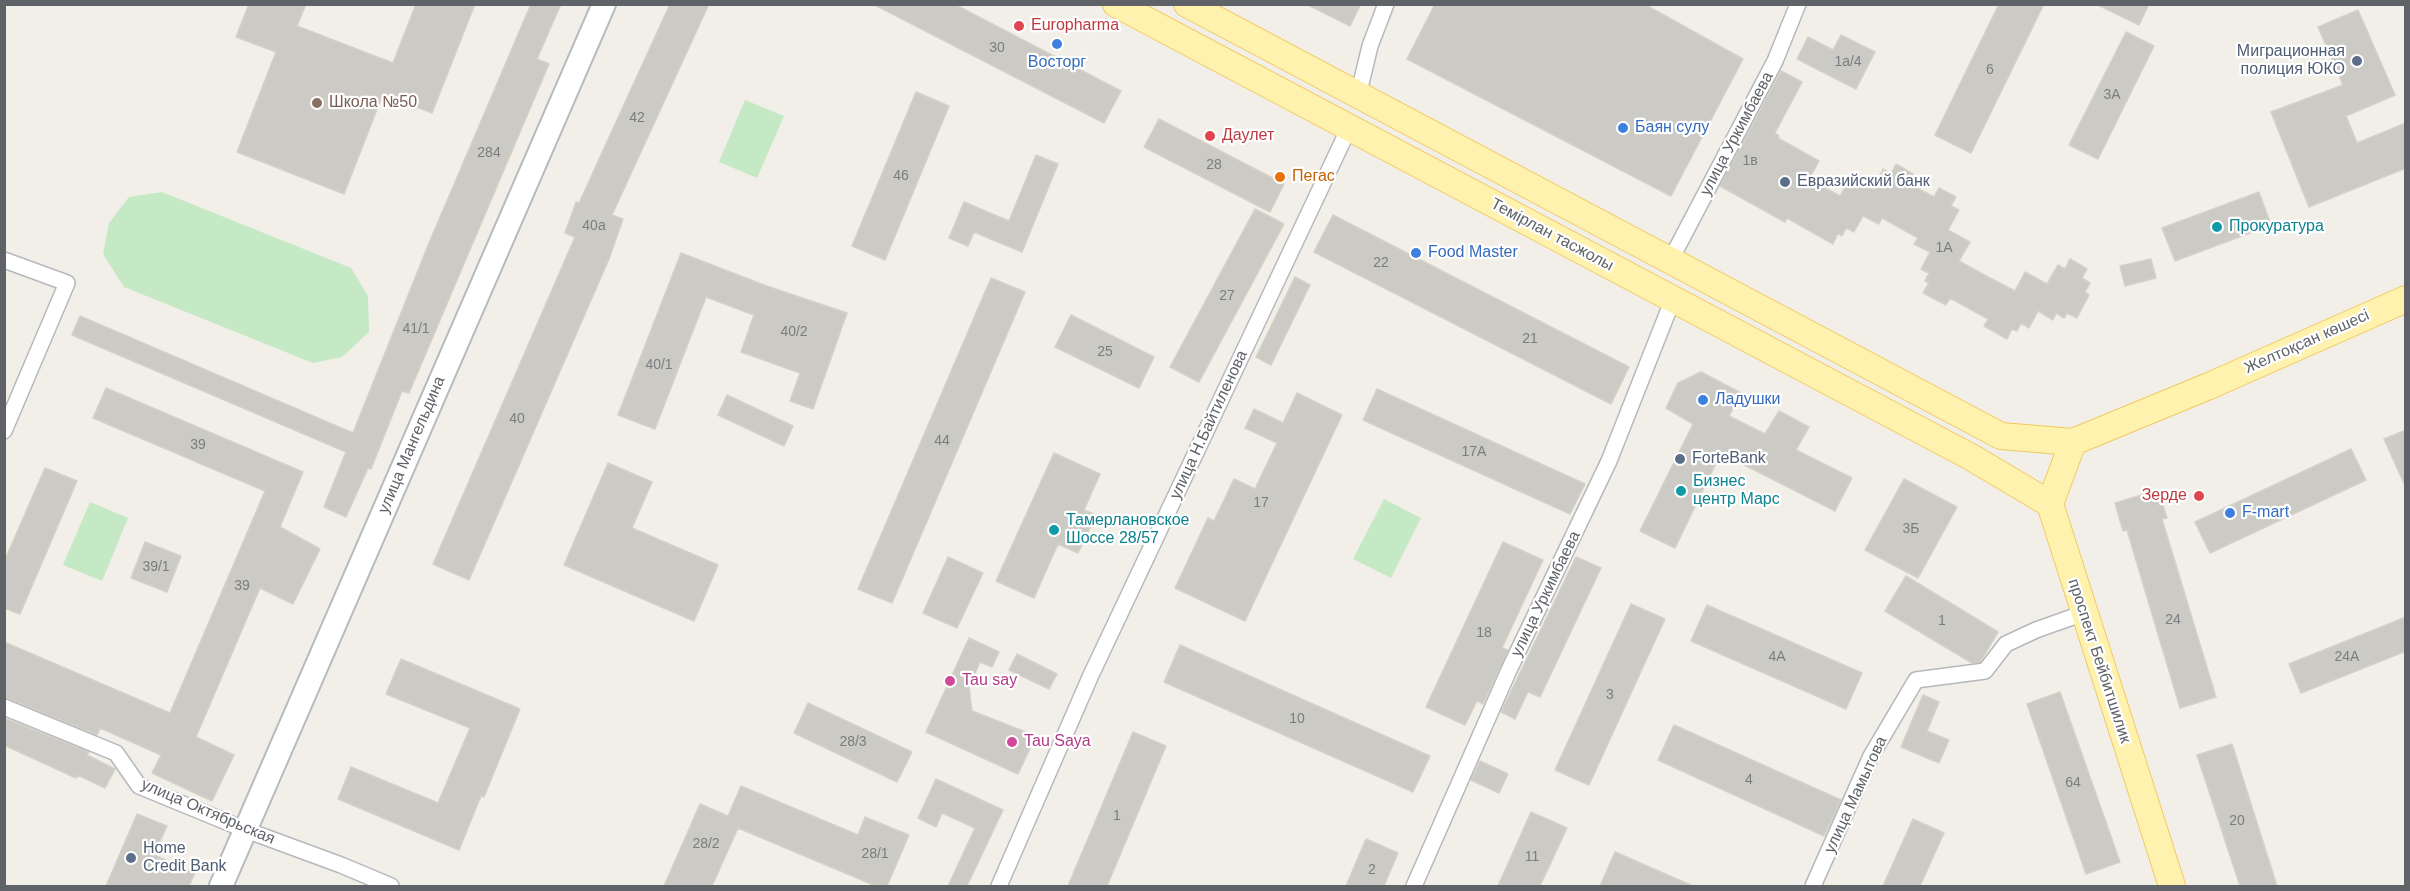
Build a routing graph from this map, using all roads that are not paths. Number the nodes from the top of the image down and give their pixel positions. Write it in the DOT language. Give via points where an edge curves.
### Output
graph roads {
  1 [pos="604,4"];
  2 [pos="1116,4"];
  3 [pos="1187,4"];
  4 [pos="1386,4"];
  5 [pos="1798,4"];
  6 [pos="1358,96"];
  7 [pos="1349,128"];
  8 [pos="4,260"];
  9 [pos="1670,261"];
  10 [pos="1673,299"];
  11 [pos="2406,299"];
  12 [pos="4,431"];
  13 [pos="2001,436"];
  14 [pos="2073,442"];
  15 [pos="1988,466"];
  16 [pos="2050,504"];
  17 [pos="2084,612"];
  18 [pos="4,707"];
  19 [pos="246,830"];
  20 [pos="222,886"];
  21 [pos="392,886"];
  22 [pos="999,886"];
  23 [pos="1414,886"];
  24 [pos="1813,886"];
  25 [pos="2172,886"];
  1 -- 19 [label="street, улица Мангельдина"];
  2 -- 7 [label="main road, Темірлан тасжолы"];
  3 -- 6 [label="main road, Темірлан тасжолы"];
  4 -- 6 [label="street" via="1370,46"];
  5 -- 9 [label="street, улица Уркимбаева" via="1775,61"];
  6 -- 9 [label="main road, Темірлан тасжолы"];
  7 -- 10 [label="main road, Темірлан тасжолы"];
  7 -- 22 [label="street, улица Н.Байтиленова" via="1096,665"];
  8 -- 12 [label="street" via="67,283"];
  9 -- 13 [label="main road, Темірлан тасжолы"];
  10 -- 15 [label="main road, Темірлан тасжолы"];
  10 -- 23 [label="street, улица Уркимбаева" via="1609,461 1509,670"];
  11 -- 14 [label="main road, Желтоқсан көшесі"];
  13 -- 14 [label="main road"];
  13 -- 15 [label="main road"];
  14 -- 16 [label="main road"];
  15 -- 16 [label="main road"];
  16 -- 17 [label="main road, проспект Бейбитшилик"];
  17 -- 24 [label="street, улица Мамытова" via="2006,644 1985,671 1916,680 1871,756"];
  17 -- 25 [label="main road, проспект Бейбитшилик"];
  18 -- 19 [label="street, улица Октябрьская" via="116,753 139,786"];
  19 -- 20 [label="street, улица Мангельдина"];
  19 -- 21 [label="street, улица Октябрьская"];
}
